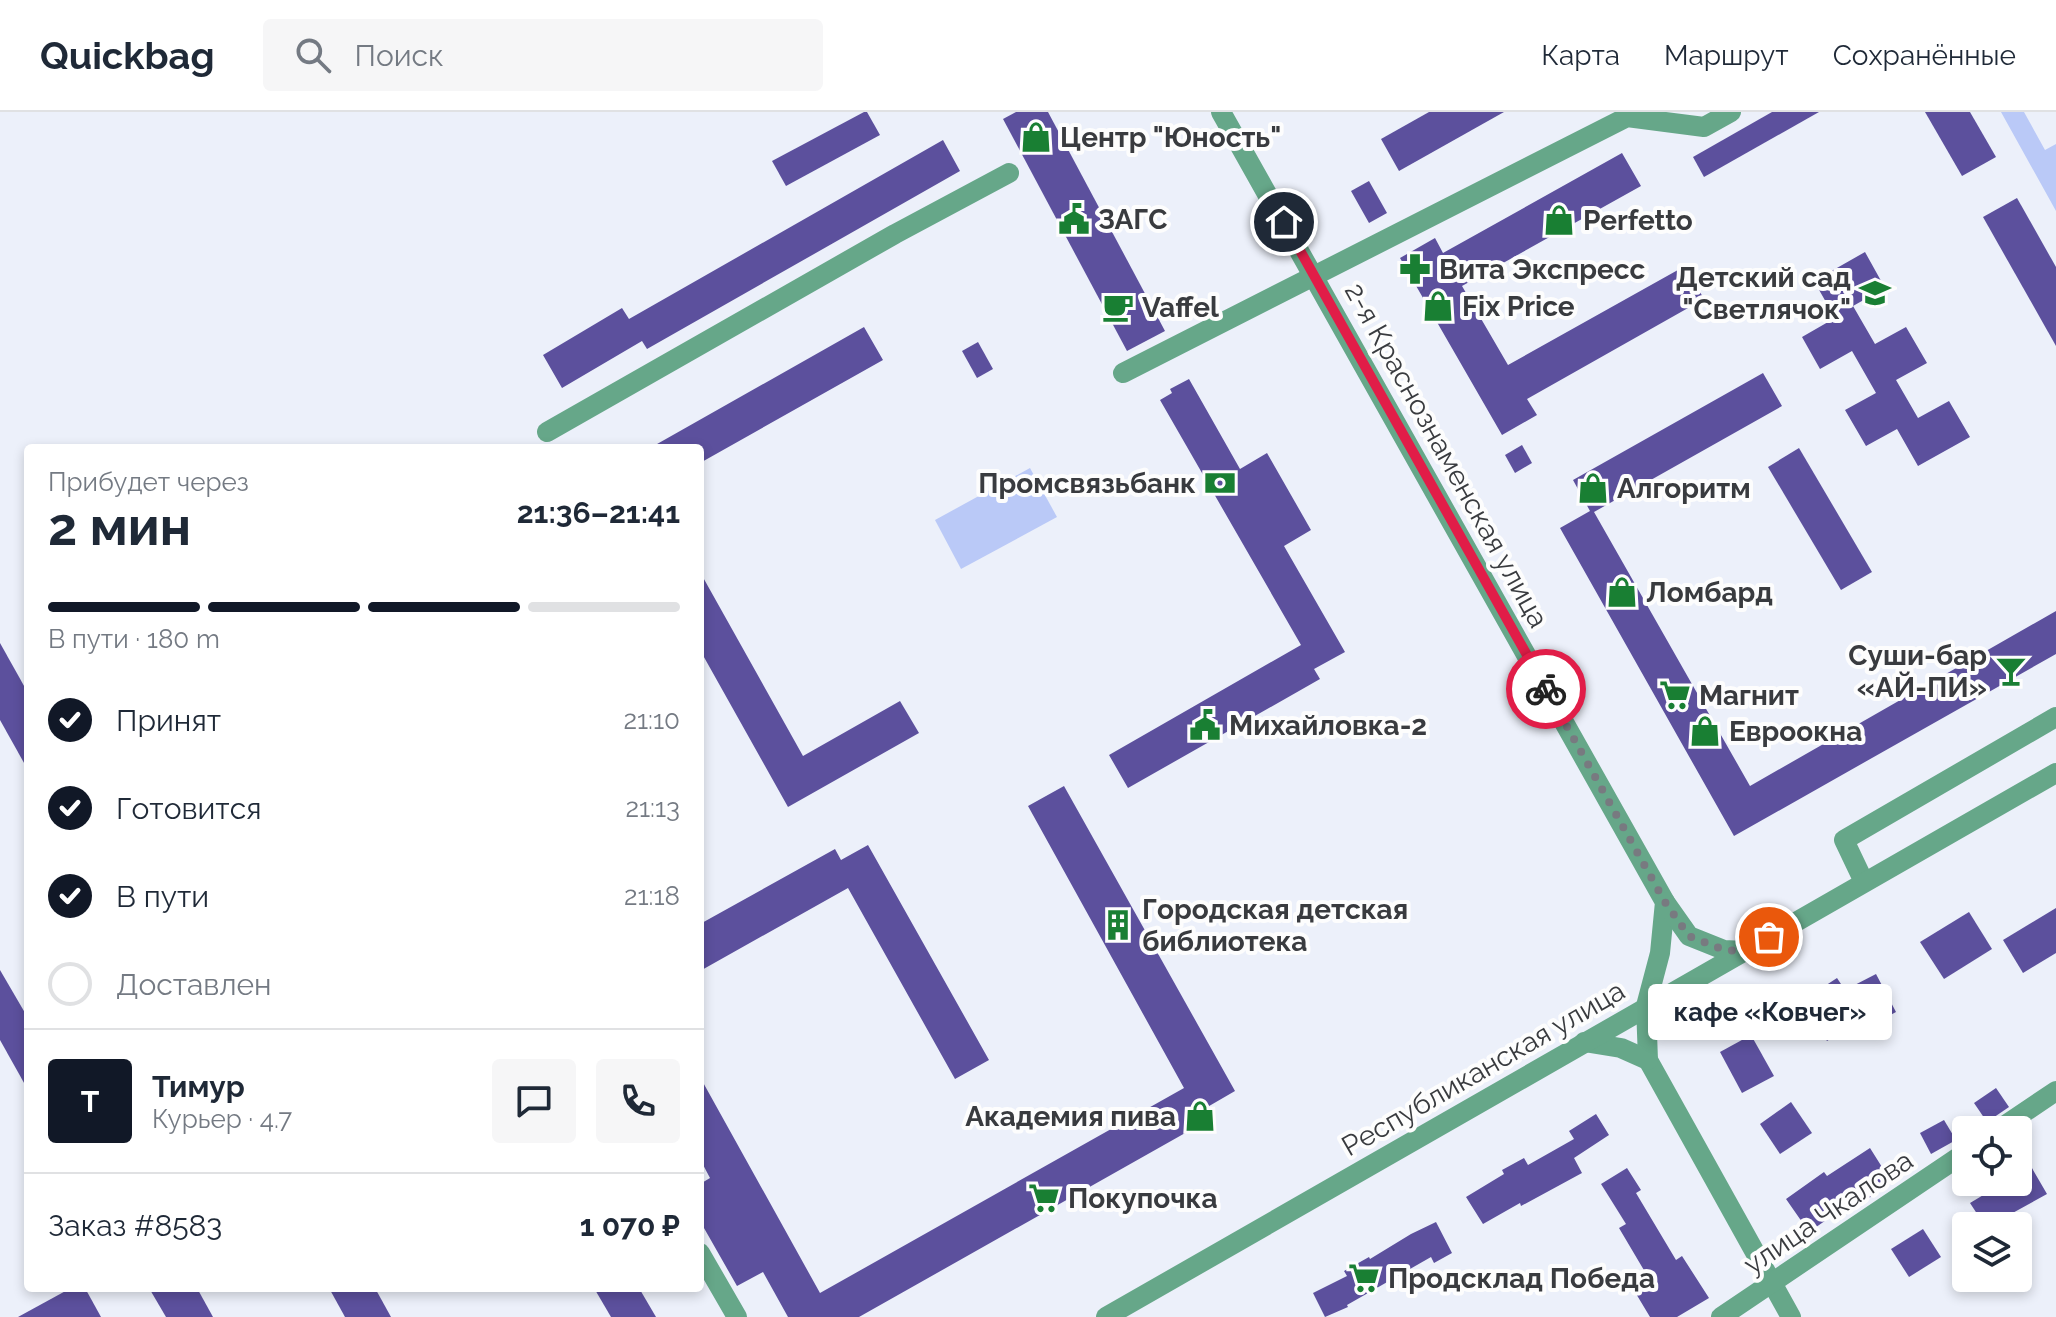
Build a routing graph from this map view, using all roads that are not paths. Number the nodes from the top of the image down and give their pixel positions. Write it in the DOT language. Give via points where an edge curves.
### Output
graph roads {
  1 [pos="1221,112"];
  2 [pos="1731,112"];
  3 [pos="1009,173"];
  4 [pos="1315,277"];
  5 [pos="1123,373"];
  6 [pos="547,432"];
  7 [pos="2056,717"];
  8 [pos="2056,773"];
  9 [pos="1864,882"];
  10 [pos="1665,902"];
  11 [pos="1745,951"];
  12 [pos="1646,1006"];
  13 [pos="1584,1042"];
  14 [pos="1648,1060"];
  15 [pos="2056,1091"];
  16 [pos="2019,1116"];
  17 [pos="1952,1162"];
  18 [pos="704,1260"];
  19 [pos="1773,1284"];
  20 [pos="737,1317"];
  21 [pos="1106,1317"];
  22 [pos="1721,1317"];
  23 [pos="1791,1317"];
  1 -- 4 [label="street, 2-я Краснознаменская улица"];
  2 -- 4 [label="street" via="1704,127 1627,117"];
  3 -- 6 [label="street"];
  4 -- 5 [label="street"];
  4 -- 10 [label="street, 2-я Краснознаменская улица"];
  7 -- 9 [label="street" via="1844,840"];
  8 -- 9 [label="street, Республиканская улица"];
  9 -- 11 [label="street, Республиканская улица"];
  10 -- 11 [label="street, 2-я Краснознаменская улица" via="1689,936 1724,950"];
  10 -- 12 [label="street" via="1660,953"];
  11 -- 12 [label="street, Республиканская улица"];
  12 -- 13 [label="street, Республиканская улица"];
  12 -- 14 [label="street"];
  13 -- 14 [label="street" via="1621,1048"];
  13 -- 21 [label="street, Республиканская улица"];
  14 -- 19 [label="street"];
  15 -- 16 [label="street"];
  17 -- 19 [label="street, улица Чкалова"];
  18 -- 20 [label="street"];
  19 -- 22 [label="street, улица Чкалова"];
  19 -- 23 [label="street"];
}
